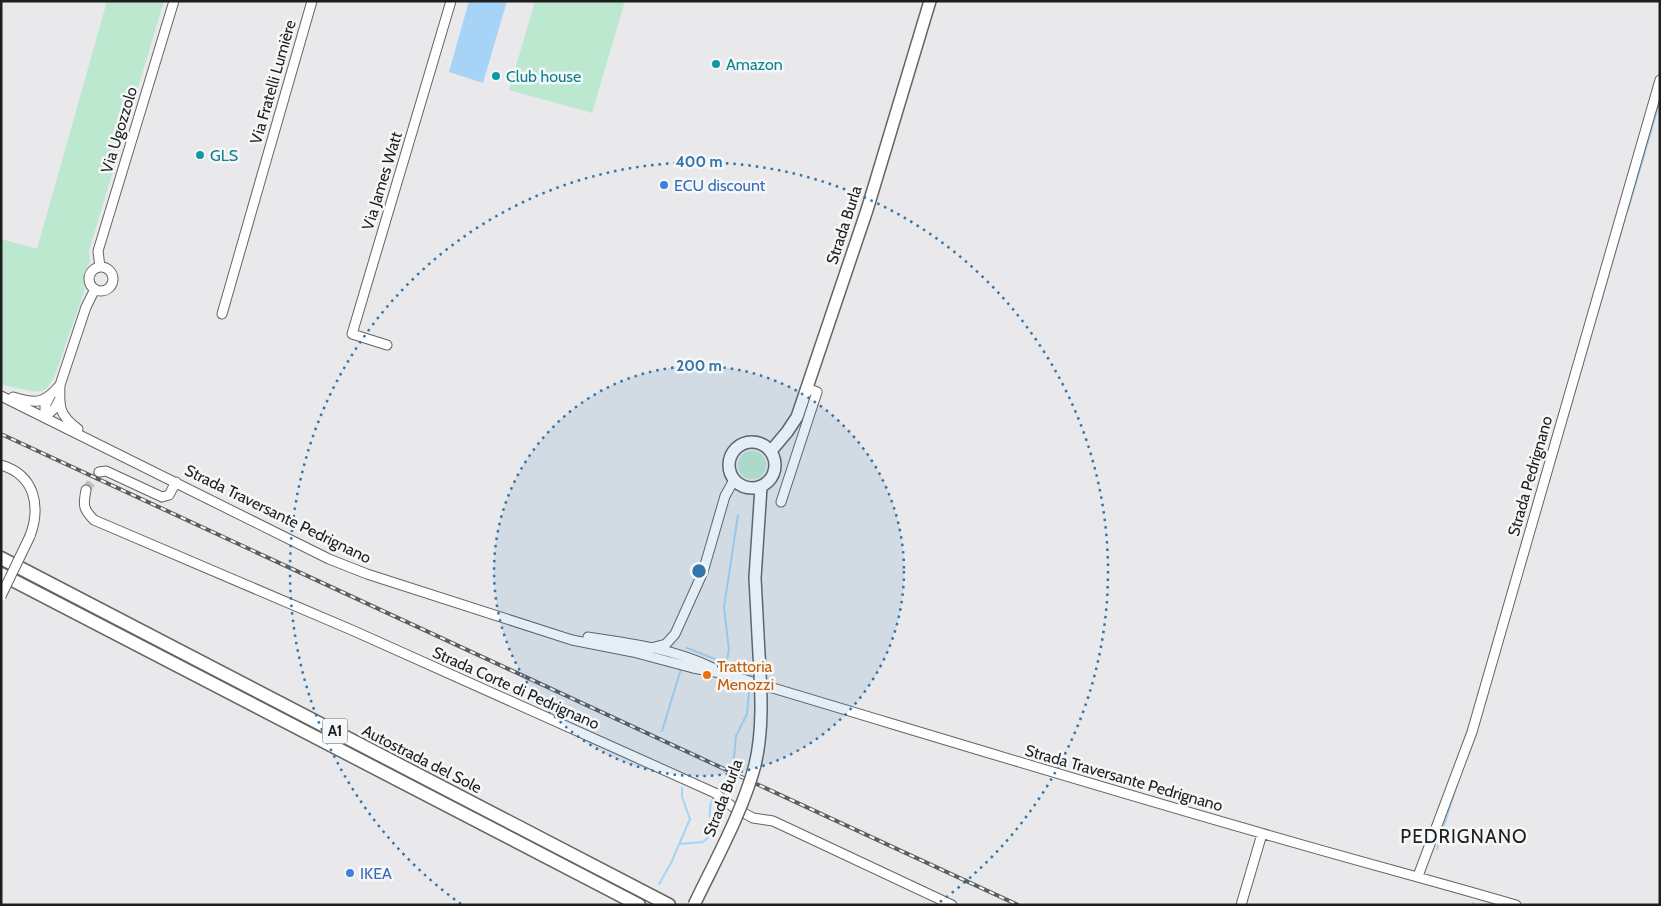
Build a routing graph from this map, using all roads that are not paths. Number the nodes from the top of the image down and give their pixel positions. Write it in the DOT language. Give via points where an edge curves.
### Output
graph roads {
  1 [pos="174,1"];
  2 [pos="312,1"];
  3 [pos="451,1"];
  4 [pos="930,1"];
  5 [pos="1660,80"];
  6 [pos="100,267"];
  7 [pos="95,289"];
  8 [pos="222,314"];
  9 [pos="387,346"];
  10 [pos="806,388"];
  11 [pos="1,395"];
  12 [pos="55,398"];
  13 [pos="45,417"];
  14 [pos="96,442"];
  15 [pos="771,451"];
  16 [pos="1,465"];
  17 [pos="99,472"];
  18 [pos="734,480"];
  19 [pos="176,482"];
  20 [pos="761,487"];
  21 [pos="86,490"];
  22 [pos="780,502"];
  23 [pos="1,558"];
  24 [pos="1,574"];
  25 [pos="1,596"];
  26 [pos="553,632"];
  27 [pos="675,634"];
  28 [pos="603,646"];
  29 [pos="667,647"];
  30 [pos="684,657"];
  31 [pos="674,662"];
  32 [pos="726,674"];
  33 [pos="1262,834"];
  34 [pos="1418,876"];
  35 [pos="639,905"];
  36 [pos="668,905"];
  37 [pos="694,905"];
  38 [pos="952,905"];
  39 [pos="1241,905"];
  40 [pos="1516,905"];
  1 -- 6 [label="street, Via Ugozzolo" via="98,251"];
  2 -- 8 [label="street, Via Fratelli Lumière"];
  3 -- 9 [label="street, Via James Watt" via="352,334"];
  4 -- 10 [label="main road, Strada Burla" via="867,210"];
  5 -- 34 [label="street, Strada Pedrignano" via="1472,732"];
  6 -- 7 [label="street, Via Ugozzolo" via="90,276 90,283"];
  6 -- 7 [label="street" via="109,270 112,280 106,289"];
  7 -- 12 [label="street, Via Ugozzolo"];
  10 -- 15 [label="main road, Strada Burla" via="797,417"];
  10 -- 22 [label="street" via="817,392"];
  11 -- 12 [label="street" via="29,402"];
  11 -- 13 [label="street, Strada Traversante Pedrignano"];
  12 -- 13 [label="street" via="55,408"];
  12 -- 14 [label="street, Via Ugozzolo" via="63,417"];
  13 -- 14 [label="street, Strada Traversante Pedrignano"];
  14 -- 19 [label="street, Strada Traversante Pedrignano"];
  15 -- 18 [label="main road" via="756,442 745,443 736,449 729,466"];
  15 -- 20 [label="main road" via="775,471 770,481"];
  16 -- 25 [label="street, bridge" via="11,467 23,476 34,492 36,514 30,536"];
  17 -- 19 [label="street" via="106,471 162,497 169,495"];
  18 -- 20 [label="main road" via="746,488"];
  18 -- 27 [label="street" via="725,496 703,572"];
  19 -- 26 [label="street, Strada Traversante Pedrignano" via="367,574"];
  20 -- 37 [label="main road, Strada Burla, bridge" via="755,578 761,706 755,764 738,813"];
  21 -- 38 [label="street, Strada Corte di Pedrignano" via="83,503 94,520 354,631 606,744 715,794 753,818 773,820"];
  23 -- 36 [label="highway, Autostrada del Sole / A1"];
  24 -- 35 [label="highway, Autostrada del Sole / A1"];
  26 -- 28 [label="street, Strada Traversante Pedrignano" via="572,640"];
  26 -- 29 [label="street, Strada Traversante Pedrignano" via="651,648"];
  27 -- 29 [label="street" via="673,644"];
  27 -- 30 [label="street" via="677,648"];
  28 -- 29 [label="street, Strada Traversante Pedrignano" via="656,653"];
  28 -- 31 [label="street, Strada Traversante Pedrignano"];
  29 -- 30 [label="street, Strada Traversante Pedrignano"];
  29 -- 31 [label="street"];
  30 -- 32 [label="street, Strada Traversante Pedrignano"];
  31 -- 32 [label="street, Strada Traversante Pedrignano"];
  32 -- 33 [label="street, Strada Traversante Pedrignano"];
  33 -- 34 [label="street, Strada Traversante Pedrignano"];
  33 -- 39 [label="street"];
  34 -- 40 [label="street, Strada Traversante Pedrignano"];
}
